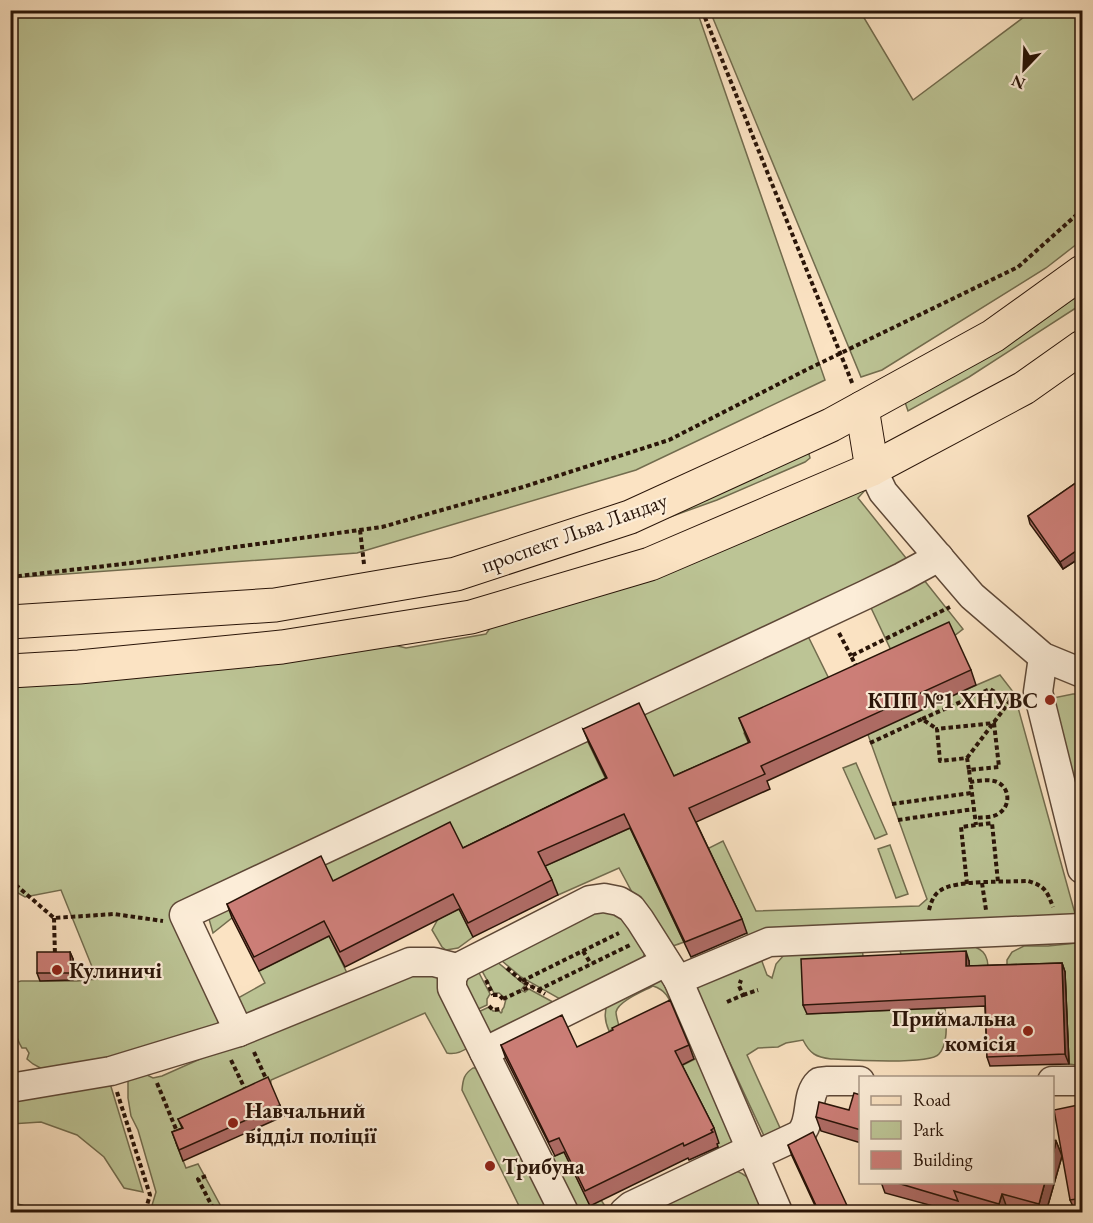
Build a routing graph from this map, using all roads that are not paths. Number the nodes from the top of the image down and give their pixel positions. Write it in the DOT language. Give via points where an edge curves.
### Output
graph roads {
  1 [pos="1083,272"];
  2 [pos="1083,347"];
  3 [pos="862,408"];
  4 [pos="872,469"];
  5 [pos="939,557"];
  6 [pos="10,622"];
  7 [pos="1043,657"];
  8 [pos="10,671"];
  9 [pos="1083,673"];
  10 [pos="1083,869"];
  11 [pos="1070,928"];
  12 [pos="457,968"];
  13 [pos="672,971"];
  14 [pos="234,1033"];
  15 [pos="484,1052"];
  16 [pos="859,1081"];
  17 [pos="1054,1081"];
  18 [pos="1083,1081"];
  19 [pos="11,1099"];
  20 [pos="752,1152"];
  21 [pos="564,1212"];
  22 [pos="624,1212"];
  23 [pos="778,1212"];
  1 -- 3 [label="main road, проспект Льва Ландау" via="993,336"];
  2 -- 4 [label="main road, проспект Льва Ландау" via="1024,388"];
  3 -- 4 [label="main road"];
  3 -- 6 [label="main road, проспект Льва Ландау" via="630,517 456,574 275,605"];
  4 -- 5 [label="lane" via="884,492"];
  4 -- 8 [label="main road, проспект Льва Ландау" via="650,564 471,617 282,647"];
  5 -- 7 [label="lane" via="972,596"];
  5 -- 14 [label="lane" via="184,915"];
  7 -- 9 [label="lane"];
  7 -- 10 [label="lane" via="1038,692"];
  11 -- 13 [label="lane" via="769,942"];
  12 -- 13 [label="lane" via="590,900 604,898 631,908"];
  12 -- 14 [label="lane" via="434,962 410,962"];
  12 -- 15 [label="lane" via="452,988"];
  13 -- 15 [label="lane" via="572,1009"];
  13 -- 20 [label="lane"];
  14 -- 19 [label="lane"];
  15 -- 21 [label="lane"];
  16 -- 20 [label="lane" via="819,1082 812,1090 804,1131"];
  17 -- 18 [label="lane"];
  20 -- 22 [label="lane"];
  20 -- 23 [label="lane"];
}
